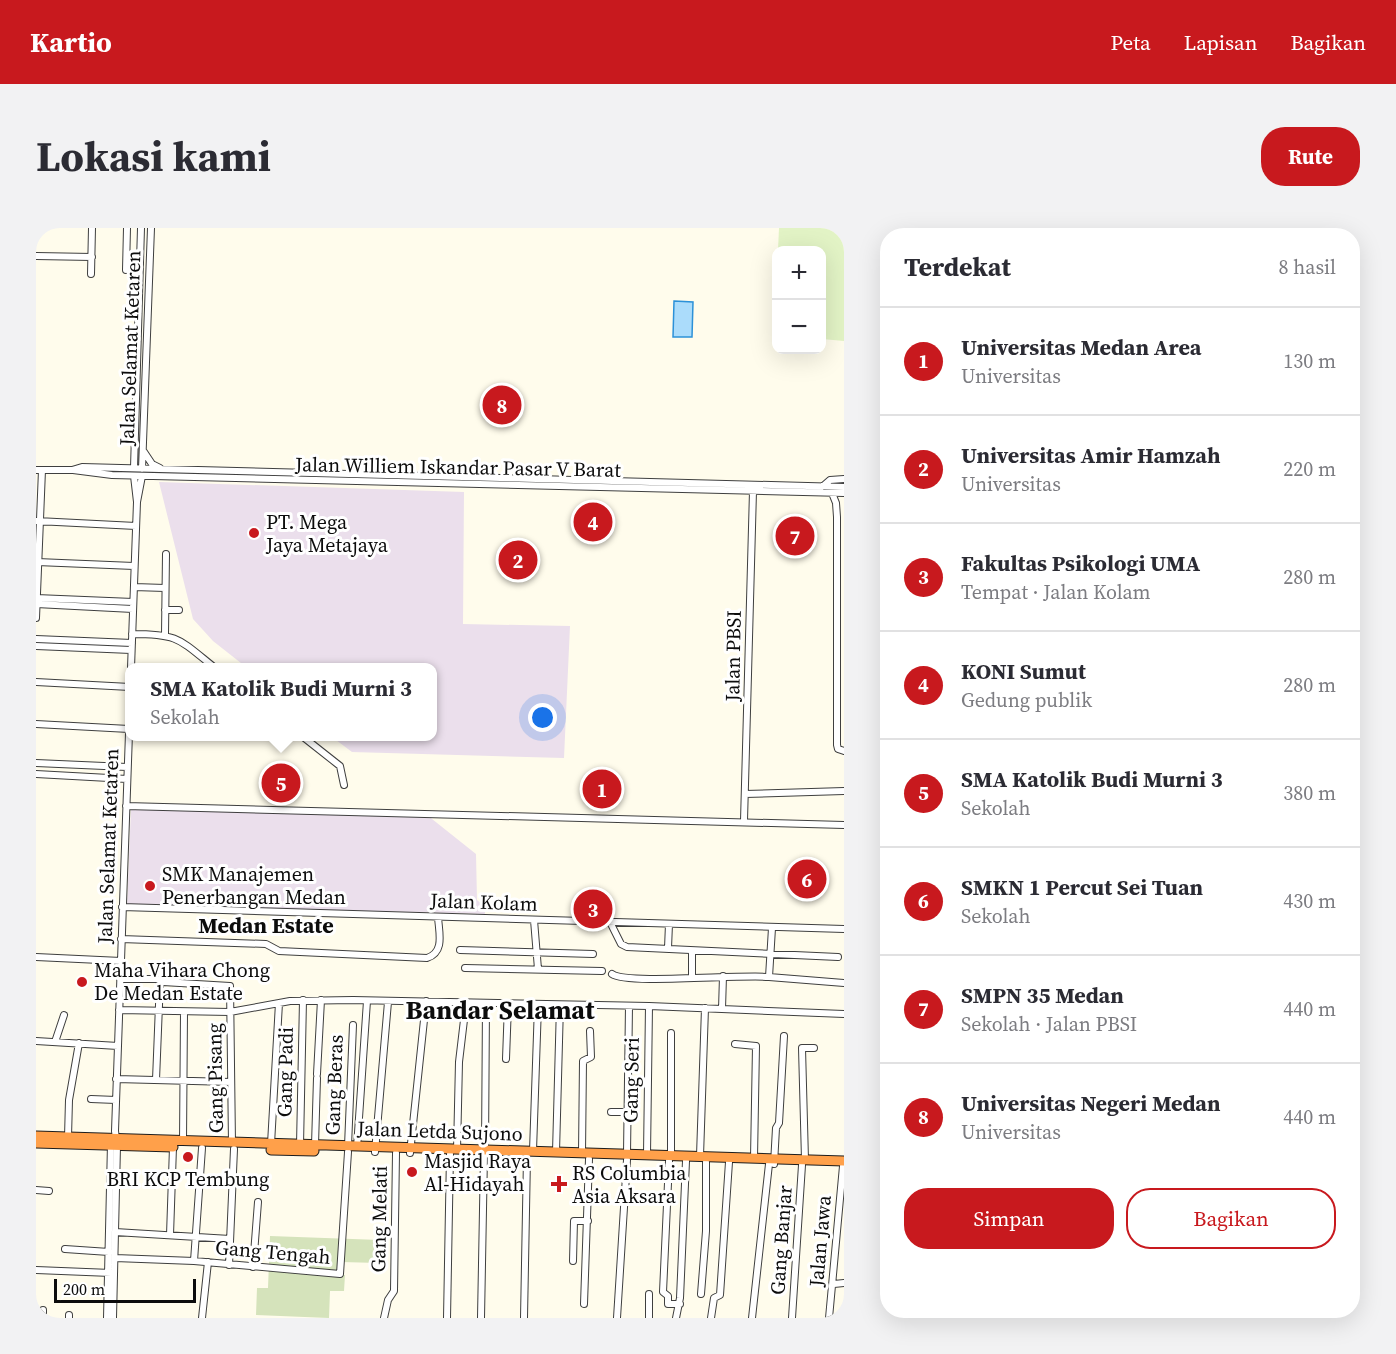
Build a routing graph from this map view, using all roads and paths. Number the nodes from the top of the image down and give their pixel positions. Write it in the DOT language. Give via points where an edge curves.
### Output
graph roads {
  1 [pos="92,228"];
  2 [pos="127,228"];
  3 [pos="141,231"];
  4 [pos="150,231"];
  5 [pos="36,255"];
  6 [pos="92,257"];
  7 [pos="126,260"];
  8 [pos="140,261"];
  9 [pos="126,270"];
  10 [pos="92,274"];
  11 [pos="136,382"];
  12 [pos="145,382"];
  13 [pos="143,449"];
  14 [pos="162,469"];
  15 [pos="39,470"];
  16 [pos="134,472"];
  17 [pos="142,472"];
  18 [pos="264,475"];
  19 [pos="844,479"];
  20 [pos="677,486"];
  21 [pos="822,487"];
  22 [pos="844,487"];
  23 [pos="753,491"];
  24 [pos="831,493"];
  25 [pos="844,493"];
  26 [pos="137,502"];
  27 [pos="38,521"];
  28 [pos="136,526"];
  29 [pos="166,554"];
  30 [pos="37,562"];
  31 [pos="134,566"];
  32 [pos="841,566"];
  33 [pos="134,587"];
  34 [pos="165,588"];
  35 [pos="36,601"];
  36 [pos="133,605"];
  37 [pos="179,609"];
  38 [pos="165,610"];
  39 [pos="36,618"];
  40 [pos="132,634"];
  41 [pos="165,634"];
  42 [pos="36,639"];
  43 [pos="58,643"];
  44 [pos="36,646"];
  45 [pos="132,646"];
  46 [pos="841,656"];
  47 [pos="131,663"];
  48 [pos="209,663"];
  49 [pos="36,682"];
  50 [pos="125,687"];
  51 [pos="36,724"];
  52 [pos="125,729"];
  53 [pos="128,741"];
  54 [pos="308,741"];
  55 [pos="844,751"];
  56 [pos="36,763"];
  57 [pos="127,767"];
  58 [pos="36,774"];
  59 [pos="127,779"];
  60 [pos="345,785"];
  61 [pos="844,792"];
  62 [pos="745,794"];
  63 [pos="126,806"];
  64 [pos="744,821"];
  65 [pos="844,825"];
  66 [pos="122,908"];
  67 [pos="438,917"];
  68 [pos="534,920"];
  69 [pos="610,922"];
  70 [pos="669,924"];
  71 [pos="772,928"];
  72 [pos="844,929"];
  73 [pos="121,939"];
  74 [pos="668,948"];
  75 [pos="460,950"];
  76 [pos="537,952"];
  77 [pos="692,952"];
  78 [pos="593,954"];
  79 [pos="771,954"];
  80 [pos="36,957"];
  81 [pos="838,957"];
  82 [pos="120,962"];
  83 [pos="465,968"];
  84 [pos="538,969"];
  85 [pos="602,971"];
  86 [pos="612,974"];
  87 [pos="692,976"];
  88 [pos="723,976"];
  89 [pos="769,976"];
  90 [pos="120,979"];
  91 [pos="160,980"];
  92 [pos="844,983"];
  93 [pos="303,1000"];
  94 [pos="321,1000"];
  95 [pos="367,1001"];
  96 [pos="426,1001"];
  97 [pos="388,1002"];
  98 [pos="279,1003"];
  99 [pos="466,1003"];
  100 [pos="486,1004"];
  101 [pos="508,1004"];
  102 [pos="538,1005"];
  103 [pos="560,1005"];
  104 [pos="629,1006"];
  105 [pos="649,1006"];
  106 [pos="705,1008"];
  107 [pos="722,1009"];
  108 [pos="119,1010"];
  109 [pos="158,1011"];
  110 [pos="184,1012"];
  111 [pos="230,1012"];
  112 [pos="844,1014"];
  113 [pos="64,1015"];
  114 [pos="352,1025"];
  115 [pos="590,1031"];
  116 [pos="671,1034"];
  117 [pos="784,1036"];
  118 [pos="36,1041"];
  119 [pos="55,1042"];
  120 [pos="79,1044"];
  121 [pos="735,1044"];
  122 [pos="118,1046"];
  123 [pos="814,1048"];
  124 [pos="506,1059"];
  125 [pos="116,1079"];
  126 [pos="156,1080"];
  127 [pos="183,1080"];
  128 [pos="231,1082"];
  129 [pos="91,1099"];
  130 [pos="116,1100"];
  131 [pos="611,1112"];
  132 [pos="628,1113"];
  133 [pos="36,1136"];
  134 [pos="68,1137"];
  135 [pos="114,1140"];
  136 [pos="183,1142"];
  137 [pos="36,1143"];
  138 [pos="272,1144"];
  139 [pos="300,1145"];
  140 [pos="315,1145"];
  141 [pos="233,1146"];
  142 [pos="173,1147"];
  143 [pos="202,1148"];
  144 [pos="351,1148"];
  145 [pos="375,1150"];
  146 [pos="411,1151"];
  147 [pos="454,1152"];
  148 [pos="556,1152"];
  149 [pos="396,1153"];
  150 [pos="484,1153"];
  151 [pos="530,1154"];
  152 [pos="647,1155"];
  153 [pos="585,1156"];
  154 [pos="627,1157"];
  155 [pos="670,1158"];
  156 [pos="754,1158"];
  157 [pos="703,1159"];
  158 [pos="686,1161"];
  159 [pos="729,1162"];
  160 [pos="773,1162"];
  161 [pos="803,1162"];
  162 [pos="844,1164"];
  163 [pos="36,1190"];
  164 [pos="49,1191"];
  165 [pos="258,1202"];
  166 [pos="842,1219"];
  167 [pos="588,1221"];
  168 [pos="116,1232"];
  169 [pos="170,1235"];
  170 [pos="194,1236"];
  171 [pos="230,1239"];
  172 [pos="65,1249"];
  173 [pos="109,1252"];
  174 [pos="115,1258"];
  175 [pos="836,1259"];
  176 [pos="844,1259"];
  177 [pos="194,1261"];
  178 [pos="573,1261"];
  179 [pos="208,1262"];
  180 [pos="229,1265"];
  181 [pos="253,1267"];
  182 [pos="36,1270"];
  183 [pos="112,1273"];
  184 [pos="844,1283"];
  185 [pos="834,1284"];
  186 [pos="649,1294"];
  187 [pos="702,1294"];
  188 [pos="584,1304"];
  189 [pos="680,1304"];
  190 [pos="43,1310"];
  191 [pos="43,1318"];
  192 [pos="107,1318"];
  193 [pos="113,1318"];
  194 [pos="202,1318"];
  195 [pos="384,1318"];
  196 [pos="447,1318"];
  197 [pos="481,1318"];
  198 [pos="524,1318"];
  199 [pos="617,1318"];
  200 [pos="649,1318"];
  201 [pos="676,1318"];
  202 [pos="711,1318"];
  203 [pos="752,1318"];
  204 [pos="792,1318"];
  205 [pos="829,1318"];
  1 -- 6 [label="street"];
  2 -- 7 [label="street"];
  3 -- 4 [label="street"];
  3 -- 8 [label="street, Jalan Selamat Ketaren"];
  4 -- 12 [label="street, Jalan Selamat Ketaren"];
  5 -- 6 [label="street"];
  6 -- 10 [label="street"];
  7 -- 8 [label="street"];
  7 -- 9 [label="street"];
  8 -- 11 [label="street, Jalan Selamat Ketaren"];
  11 -- 12 [label="street"];
  11 -- 16 [label="street, Jalan Selamat Ketaren"];
  12 -- 13 [label="street, Jalan Selamat Ketaren"];
  13 -- 14 [label="street" via="148,459"];
  13 -- 17 [label="street, Jalan Selamat Ketaren"];
  14 -- 17 [label="street, Jalan Williem Iskandar Pasar V Barat"];
  14 -- 18 [label="street, Jalan Williem Iskandar Pasar V Barat"];
  15 -- 16 [label="street, Jalan Williem Iskandar Pasar V Barat"];
  15 -- 27 [label="street"];
  16 -- 17 [label="street, Jalan Williem Iskandar Pasar V Barat"];
  16 -- 26 [label="street, Jalan Selamat Ketaren"];
  17 -- 18 [label="street, Jalan Williem Iskandar Pasar V Barat"];
  17 -- 26 [label="street, Jalan Selamat Ketaren"];
  18 -- 20 [label="street, Jalan Williem Iskandar Pasar V Barat"];
  19 -- 21 [label="street" via="830,480"];
  20 -- 21 [label="street, Jalan Williem Iskandar Pasar V Barat"];
  20 -- 23 [label="street, Jalan Williem Iskandar Pasar V Barat"];
  21 -- 22 [label="street, Jalan Williem Iskandar Pasar V Barat"];
  23 -- 24 [label="street, Jalan Williem Iskandar Pasar V Barat"];
  23 -- 62 [label="street, Jalan PBSI"];
  24 -- 25 [label="street, Jalan Williem Iskandar Pasar V Barat"];
  24 -- 32 [label="street" via="836,503"];
  26 -- 28 [label="street, Jalan Selamat Ketaren"];
  27 -- 28 [label="street"];
  27 -- 30 [label="street"];
  28 -- 31 [label="street, Jalan Selamat Ketaren"];
  29 -- 34 [label="street"];
  30 -- 31 [label="street"];
  30 -- 35 [label="street"];
  31 -- 33 [label="street, Jalan Selamat Ketaren"];
  32 -- 46 [label="street"];
  33 -- 34 [label="street"];
  33 -- 36 [label="street, Jalan Selamat Ketaren"];
  34 -- 38 [label="street"];
  35 -- 36 [label="street"];
  35 -- 39 [label="street"];
  36 -- 40 [label="street, Jalan Selamat Ketaren"];
  37 -- 38 [label="street"];
  38 -- 41 [label="street"];
  40 -- 41 [label="street"];
  40 -- 45 [label="street, Jalan Selamat Ketaren"];
  41 -- 48 [label="street" via="178,638"];
  42 -- 43 [label="street"];
  43 -- 44 [label="street"];
  43 -- 45 [label="street"];
  45 -- 47 [label="street, Jalan Selamat Ketaren"];
  46 -- 55 [label="street" via="837,744"];
  49 -- 50 [label="street"];
  51 -- 52 [label="street"];
  53 -- 57 [label="street, Jalan Selamat Ketaren"];
  54 -- 60 [label="street" via="340,766"];
  56 -- 57 [label="street"];
  57 -- 59 [label="street, Jalan Selamat Ketaren"];
  58 -- 59 [label="street"];
  59 -- 63 [label="street, Jalan Selamat Ketaren"];
  61 -- 62 [label="street"];
  62 -- 64 [label="street, Jalan PBSI"];
  63 -- 64 [label="street"];
  63 -- 66 [label="street, Jalan Selamat Ketaren"];
  64 -- 65 [label="street"];
  66 -- 67 [label="street, Jalan Kolam"];
  66 -- 73 [label="street, Jalan Selamat Ketaren"];
  67 -- 68 [label="street, Jalan Kolam"];
  67 -- 73 [label="street" via="439,949 428,958 279,951 266,944"];
  68 -- 69 [label="street, Jalan Kolam"];
  68 -- 76 [label="street"];
  69 -- 70 [label="street, Jalan Kolam"];
  69 -- 74 [label="street" via="625,946"];
  70 -- 71 [label="street, Jalan Kolam"];
  70 -- 74 [label="street"];
  71 -- 72 [label="street, Jalan Kolam"];
  71 -- 79 [label="street"];
  73 -- 82 [label="street, Jalan Selamat Ketaren"];
  74 -- 77 [label="street"];
  75 -- 76 [label="street"];
  76 -- 78 [label="street"];
  76 -- 84 [label="street"];
  77 -- 79 [label="street"];
  77 -- 87 [label="street"];
  79 -- 81 [label="street"];
  79 -- 89 [label="street"];
  80 -- 82 [label="street"];
  82 -- 90 [label="street, Jalan Selamat Ketaren"];
  83 -- 84 [label="street"];
  84 -- 85 [label="street"];
  86 -- 87 [label="street" via="618,978 652,979"];
  87 -- 88 [label="street"];
  88 -- 89 [label="street"];
  88 -- 107 [label="street"];
  89 -- 92 [label="street"];
  90 -- 91 [label="street"];
  90 -- 108 [label="street, Jalan Selamat Ketaren"];
  91 -- 109 [label="street"];
  91 -- 111 [label="street, Gang Pisang" via="229,986"];
  93 -- 94 [label="street"];
  93 -- 98 [label="street"];
  93 -- 139 [label="street, Gang Padi"];
  94 -- 95 [label="street"];
  94 -- 140 [label="street"];
  95 -- 97 [label="street"];
  95 -- 144 [label="street"];
  96 -- 97 [label="street"];
  96 -- 99 [label="street"];
  96 -- 146 [label="street"];
  97 -- 145 [label="street"];
  98 -- 111 [label="street"];
  98 -- 138 [label="street"];
  99 -- 100 [label="street"];
  99 -- 147 [label="street"];
  100 -- 101 [label="street"];
  100 -- 150 [label="street"];
  101 -- 102 [label="street"];
  101 -- 124 [label="street"];
  102 -- 103 [label="street"];
  102 -- 151 [label="street"];
  103 -- 104 [label="street"];
  103 -- 148 [label="street"];
  104 -- 105 [label="street"];
  104 -- 132 [label="street"];
  105 -- 106 [label="street"];
  105 -- 152 [label="street, Gang Seri"];
  106 -- 107 [label="street"];
  106 -- 157 [label="street"];
  107 -- 112 [label="street"];
  108 -- 109 [label="street"];
  108 -- 122 [label="street, Jalan Selamat Ketaren"];
  109 -- 110 [label="street"];
  109 -- 126 [label="street"];
  110 -- 111 [label="street"];
  110 -- 127 [label="street"];
  111 -- 128 [label="street, Gang Pisang"];
  113 -- 119 [label="street"];
  114 -- 144 [label="street, Gang Beras"];
  115 -- 153 [label="street" via="591,1057 583,1061"];
  116 -- 155 [label="street"];
  117 -- 160 [label="street"];
  118 -- 119 [label="street"];
  119 -- 120 [label="street"];
  120 -- 122 [label="street"];
  120 -- 134 [label="street" via="69,1100"];
  121 -- 156 [label="street" via="756,1046"];
  122 -- 125 [label="street, Jalan Selamat Ketaren"];
  123 -- 161 [label="street, Gang Banjar" via="802,1048"];
  125 -- 126 [label="street"];
  125 -- 130 [label="street, Jalan Selamat Ketaren"];
  126 -- 127 [label="street"];
  127 -- 128 [label="street"];
  127 -- 136 [label="street"];
  128 -- 141 [label="street, Gang Pisang"];
  129 -- 130 [label="street"];
  130 -- 135 [label="street, Jalan Selamat Ketaren"];
  131 -- 132 [label="street"];
  132 -- 154 [label="street"];
  133 -- 134 [label="highway, Jalan Letda Sujono"];
  134 -- 135 [label="highway, Jalan Letda Sujono"];
  135 -- 136 [label="highway, Jalan Letda Sujono"];
  135 -- 137 [label="highway, Jalan Letda Sujono"];
  135 -- 142 [label="highway, Jalan Letda Sujono"];
  135 -- 168 [label="street"];
  135 -- 173 [label="street"];
  136 -- 141 [label="highway, Jalan Letda Sujono"];
  138 -- 139 [label="highway, Jalan Letda Sujono"];
  138 -- 141 [label="highway, Jalan Letda Sujono"];
  139 -- 140 [label="highway, Jalan Letda Sujono"];
  140 -- 144 [label="highway, Jalan Letda Sujono"];
  141 -- 143 [label="highway, Jalan Letda Sujono"];
  141 -- 144 [label="highway, Jalan Letda Sujono"];
  141 -- 171 [label="street, Gang Pisang"];
  142 -- 143 [label="highway, Jalan Letda Sujono"];
  142 -- 169 [label="street"];
  143 -- 170 [label="street"];
  144 -- 145 [label="highway, Jalan Letda Sujono"];
  144 -- 181 [label="street, Gang Tengah" via="341,1274"];
  145 -- 146 [label="highway, Jalan Letda Sujono"];
  145 -- 149 [label="highway, Jalan Letda Sujono"];
  146 -- 147 [label="highway, Jalan Letda Sujono"];
  146 -- 149 [label="highway, Jalan Letda Sujono"];
  147 -- 150 [label="highway, Jalan Letda Sujono"];
  147 -- 196 [label="street"];
  148 -- 151 [label="highway, Jalan Letda Sujono"];
  148 -- 153 [label="highway, Jalan Letda Sujono"];
  149 -- 195 [label="street, Gang Melati" via="394,1291 387,1301"];
  150 -- 151 [label="highway, Jalan Letda Sujono"];
  150 -- 197 [label="street"];
  151 -- 153 [label="highway, Jalan Letda Sujono"];
  151 -- 198 [label="street"];
  152 -- 154 [label="highway, Jalan Letda Sujono"];
  152 -- 155 [label="highway, Jalan Letda Sujono"];
  153 -- 154 [label="highway, Jalan Letda Sujono"];
  153 -- 167 [label="street"];
  154 -- 155 [label="highway, Jalan Letda Sujono"];
  154 -- 199 [label="street"];
  155 -- 157 [label="highway, Jalan Letda Sujono"];
  155 -- 158 [label="highway, Jalan Letda Sujono"];
  155 -- 189 [label="street" via="663,1290 668,1304"];
  156 -- 157 [label="highway, Jalan Letda Sujono"];
  156 -- 160 [label="highway, Jalan Letda Sujono"];
  157 -- 158 [label="highway, Jalan Letda Sujono"];
  157 -- 159 [label="highway, Jalan Letda Sujono"];
  157 -- 187 [label="street" via="706,1231"];
  158 -- 189 [label="street"];
  159 -- 160 [label="highway, Jalan Letda Sujono"];
  159 -- 202 [label="street" via="720,1296 714,1298"];
  160 -- 161 [label="highway, Jalan Letda Sujono"];
  160 -- 203 [label="street"];
  161 -- 162 [label="highway, Jalan Letda Sujono"];
  161 -- 204 [label="street, Gang Banjar"];
  162 -- 166 [label="street, Jalan Jawa"];
  163 -- 164 [label="street"];
  165 -- 181 [label="street"];
  166 -- 175 [label="street, Jalan Jawa"];
  167 -- 178 [label="street" via="574,1221"];
  167 -- 188 [label="street"];
  168 -- 169 [label="street"];
  168 -- 174 [label="street"];
  169 -- 170 [label="street"];
  170 -- 171 [label="street"];
  170 -- 177 [label="street"];
  171 -- 180 [label="street, Gang Pisang"];
  172 -- 173 [label="street"];
  173 -- 183 [label="street"];
  174 -- 177 [label="street, Gang Tengah"];
  174 -- 183 [label="street"];
  175 -- 176 [label="street"];
  175 -- 185 [label="street, Jalan Jawa"];
  177 -- 179 [label="street, Gang Tengah"];
  179 -- 180 [label="street, Gang Tengah"];
  179 -- 194 [label="street"];
  180 -- 181 [label="street, Gang Tengah"];
  182 -- 183 [label="street"];
  183 -- 192 [label="street"];
  183 -- 193 [label="street"];
  184 -- 185 [label="street"];
  185 -- 205 [label="street, Jalan Jawa"];
  186 -- 200 [label="street"];
  189 -- 201 [label="street"];
  190 -- 191 [label="street"];
}
